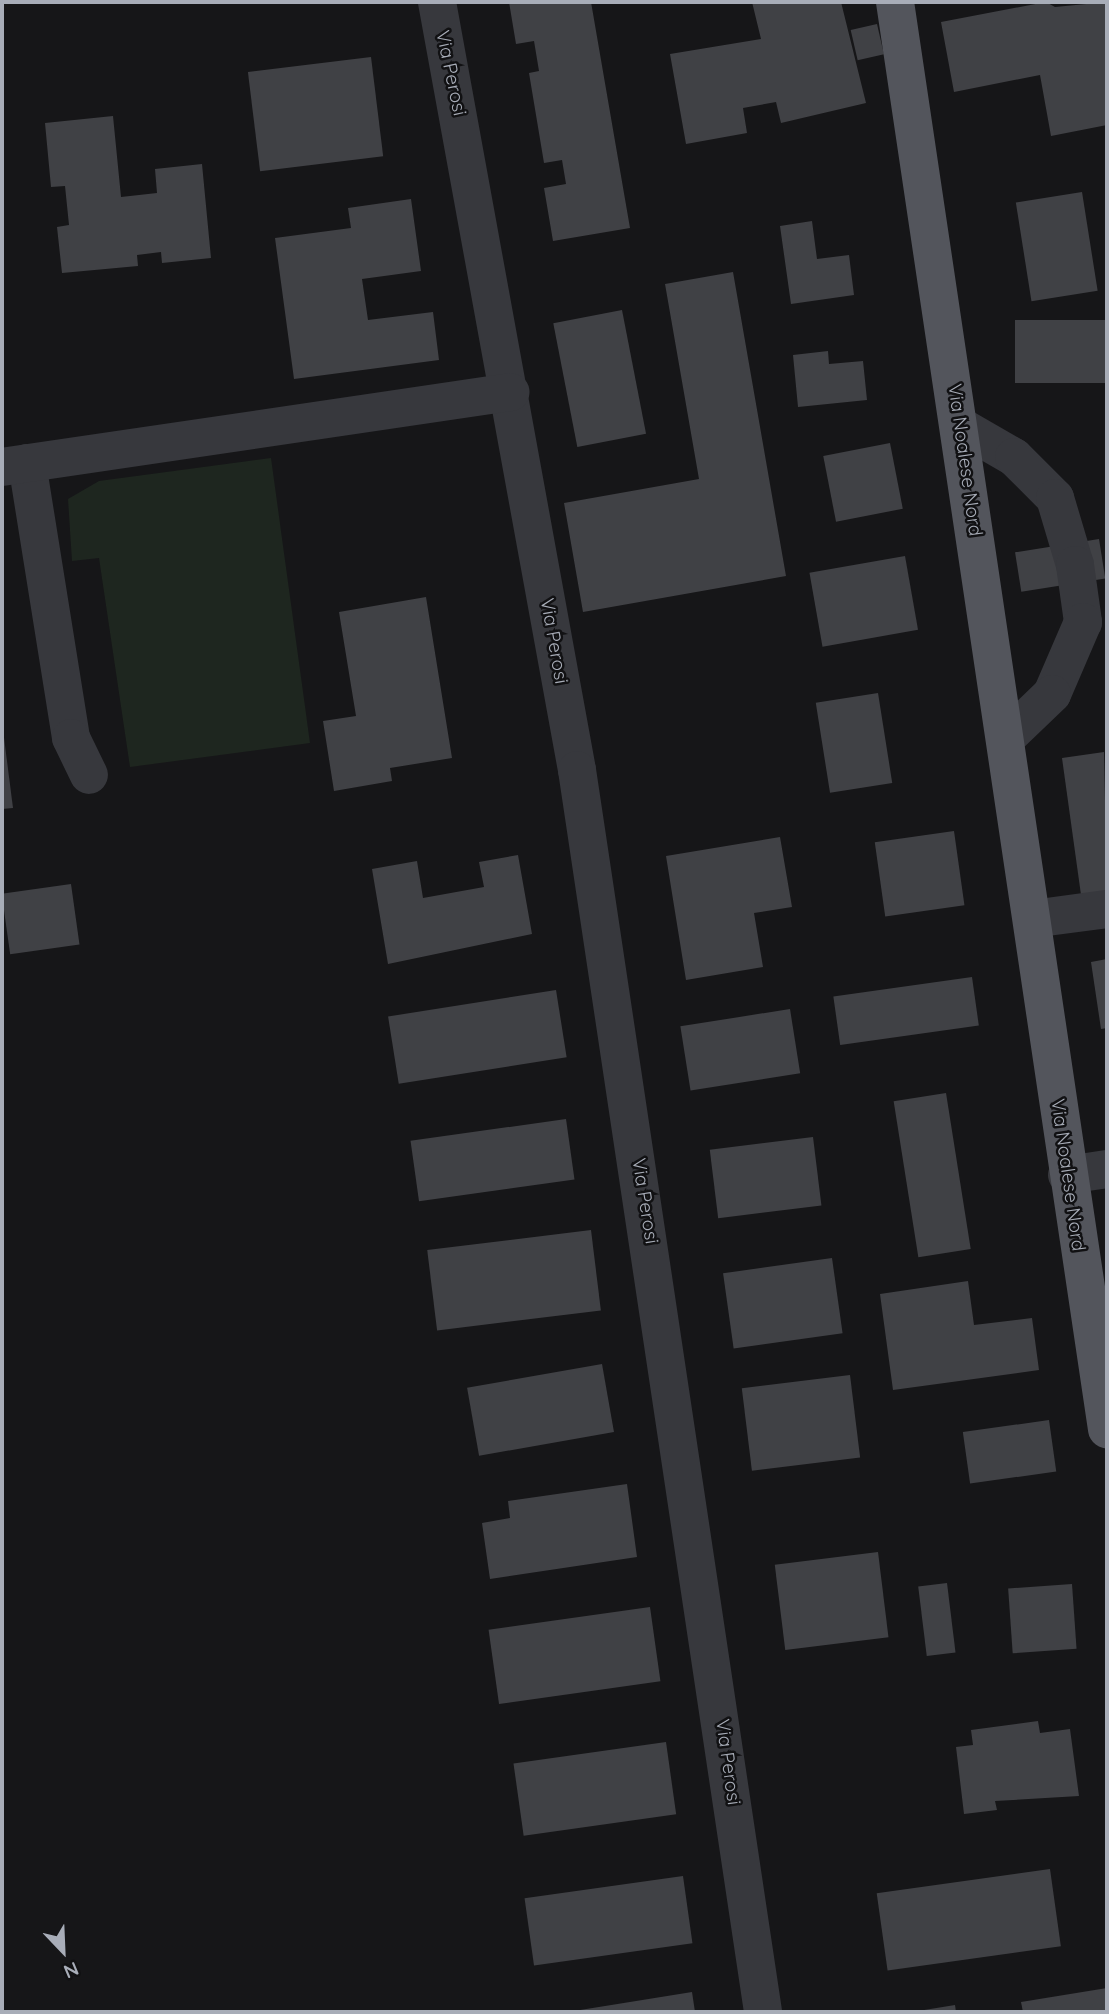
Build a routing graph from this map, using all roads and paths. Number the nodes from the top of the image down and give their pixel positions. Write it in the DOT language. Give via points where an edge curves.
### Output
graph roads {
  1 [pos="437,2"];
  2 [pos="895,2"];
  3 [pos="511,392"];
  4 [pos="960,426"];
  5 [pos="14,465"];
  6 [pos="1005,738"];
  7 [pos="89,775"];
  8 [pos="1107,909"];
  9 [pos="1032,919"];
  10 [pos="1107,1169"];
  11 [pos="1067,1175"];
  12 [pos="1107,1429"];
  13 [pos="763,2012"];
  1 -- 3 [label="street, Via Perosi"];
  2 -- 4 [label="main road, Via Noalese Nord"];
  3 -- 5 [label="street"];
  3 -- 13 [label="street, Via Perosi" via="667,1338"];
  4 -- 6 [label="main road, Via Noalese Nord"];
  4 -- 6 [label="street" via="1014,457 1055,498 1075,565 1083,622 1052,694"];
  5 -- 7 [label="street" via="71,738"];
  6 -- 9 [label="main road, Via Noalese Nord"];
  8 -- 9 [label="street"];
  9 -- 11 [label="main road, Via Noalese Nord"];
  10 -- 11 [label="street"];
  11 -- 12 [label="main road, Via Noalese Nord"];
}
